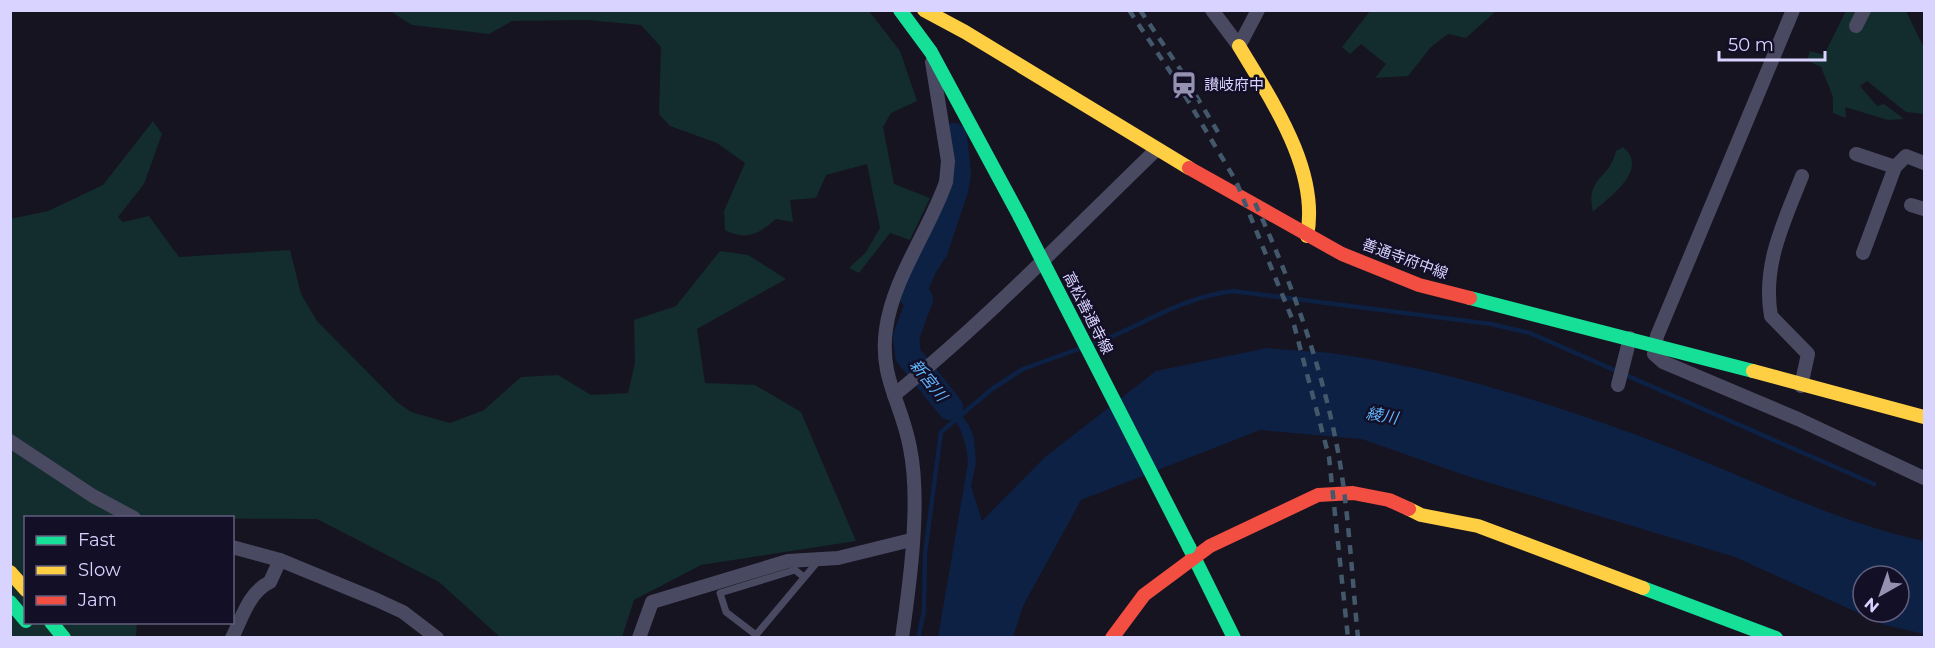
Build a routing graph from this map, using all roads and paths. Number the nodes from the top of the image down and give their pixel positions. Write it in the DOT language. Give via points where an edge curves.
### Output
graph roads {
  1 [pos="900,10"];
  2 [pos="924,10"];
  3 [pos="1212,10"];
  4 [pos="1258,10"];
  5 [pos="1793,10"];
  6 [pos="1864,10"];
  7 [pos="1856,26"];
  8 [pos="941,37"];
  9 [pos="1239,46"];
  10 [pos="1156,150"];
  11 [pos="1856,154"];
  12 [pos="1924,163"];
  13 [pos="1895,167"];
  14 [pos="1802,176"];
  15 [pos="1306,236"];
  16 [pos="1863,253"];
  17 [pos="1630,338"];
  18 [pos="1654,344"];
  19 [pos="1621,375"];
  20 [pos="1801,386"];
  21 [pos="894,395"];
  22 [pos="1924,417"];
  23 [pos="10,441"];
  24 [pos="1924,478"];
  25 [pos="130,516"];
  26 [pos="911,540"];
  27 [pos="234,548"];
  28 [pos="1192,552"];
  29 [pos="820,559"];
  30 [pos="280,560"];
  31 [pos="10,572"];
  32 [pos="804,578"];
  33 [pos="24,588"];
  34 [pos="10,602"];
  35 [pos="24,618"];
  36 [pos="53,624"];
  37 [pos="64,638"];
  38 [pos="232,638"];
  39 [pos="437,638"];
  40 [pos="639,638"];
  41 [pos="902,638"];
  42 [pos="1112,638"];
  43 [pos="1234,638"];
  44 [pos="1776,638"];
  1 -- 8 [label="main road, 高松善通寺線"];
  2 -- 8 [label="main road, 善通寺府中線"];
  3 -- 9 [label="street"];
  4 -- 9 [label="street"];
  5 -- 18 [label="street"];
  6 -- 7 [label="street"];
  8 -- 10 [label="main road, 善通寺府中線"];
  8 -- 21 [label="street" via="934,82 948,161 946,183 891,306 884,366"];
  8 -- 28 [label="main road, 高松善通寺線, bridge" via="1020,217"];
  9 -- 15 [label="main road" via="1302,171 1311,203"];
  10 -- 15 [label="main road, 善通寺府中線"];
  10 -- 21 [label="street" via="995,309"];
  11 -- 13 [label="street"];
  12 -- 13 [label="street" via="1906,156"];
  13 -- 16 [label="street"];
  14 -- 20 [label="street" via="1773,250 1769,297 1771,316 1808,354"];
  15 -- 17 [label="main road, 善通寺府中線" via="1419,285"];
  17 -- 18 [label="main road, 善通寺府中線"];
  17 -- 19 [label="street"];
  18 -- 20 [label="main road, 善通寺府中線"];
  18 -- 24 [label="street" via="1654,354 1663,362"];
  20 -- 22 [label="main road, 善通寺府中線"];
  21 -- 26 [label="street" via="910,446 916,489"];
  23 -- 25 [label="street"];
  26 -- 29 [label="street"];
  26 -- 41 [label="street"];
  27 -- 30 [label="street"];
  28 -- 42 [label="main road" via="1144,595"];
  28 -- 43 [label="main road, 高松善通寺線"];
  28 -- 44 [label="main road" via="1318,495 1353,493 1389,500 1421,515 1478,526"];
  29 -- 32 [label="lane"];
  29 -- 40 [label="street" via="778,563 652,602"];
  30 -- 38 [label="street" via="270,582 253,595"];
  30 -- 39 [label="street" via="403,612"];
  31 -- 33 [label="main road"];
  32 -- 32 [label="lane" via="795,570 720,593 726,612 756,635"];
  34 -- 35 [label="main road"];
  36 -- 37 [label="main road"];
}
